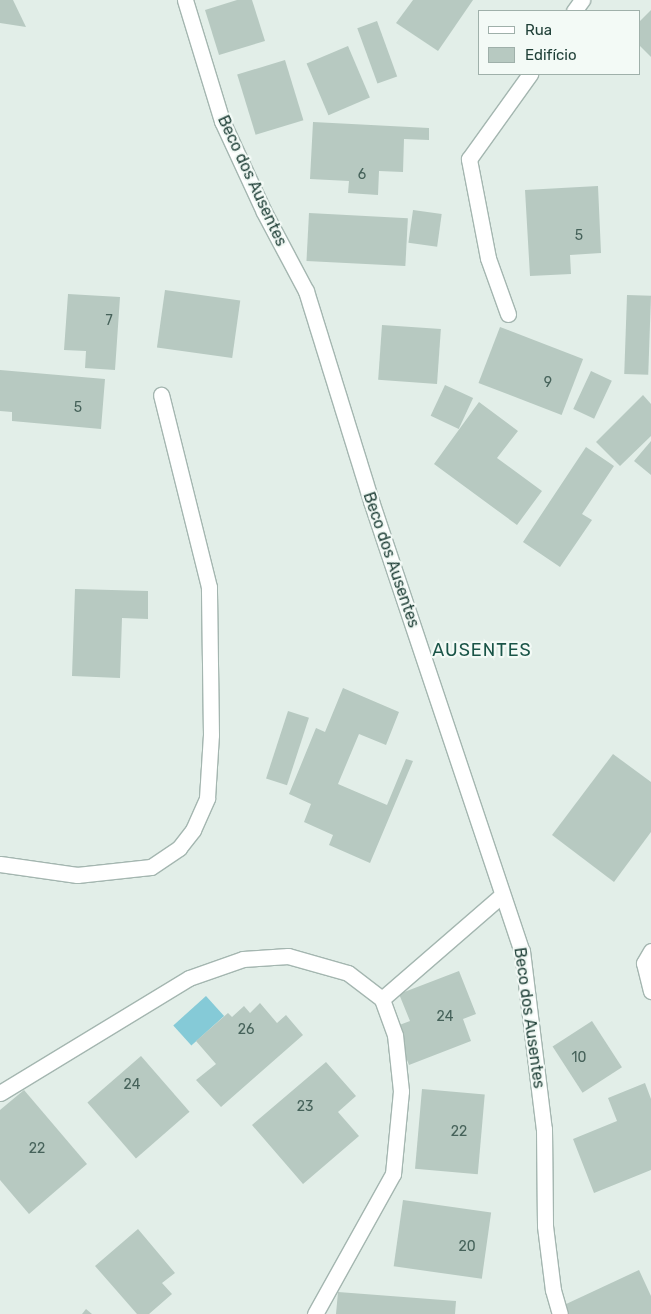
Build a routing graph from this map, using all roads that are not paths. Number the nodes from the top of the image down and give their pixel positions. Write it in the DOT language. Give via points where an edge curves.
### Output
graph roads {
  1 [pos="184,0"];
  2 [pos="529,75"];
  3 [pos="508,314"];
  4 [pos="161,395"];
  5 [pos="0,864"];
  6 [pos="501,896"];
  7 [pos="651,951"];
  8 [pos="651,991"];
  9 [pos="382,999"];
  10 [pos="0,1093"];
  11 [pos="315,1314"];
  12 [pos="560,1314"];
  1 -- 6 [label="street, Beco dos Ausentes" via="222,121 264,212 306,291 371,501"];
  2 -- 3 [label="street" via="470,159 488,258"];
  4 -- 5 [label="street" via="209,587 211,735 207,798 193,830 179,848 151,867 77,875"];
  6 -- 9 [label="street"];
  6 -- 12 [label="street, Beco dos Ausentes" via="522,951 544,1129 545,1226 553,1290"];
  7 -- 8 [label="street" via="644,963"];
  9 -- 10 [label="street" via="348,973 288,956 243,959 189,978"];
  9 -- 11 [label="street" via="395,1035 401,1091 393,1174"];
}
